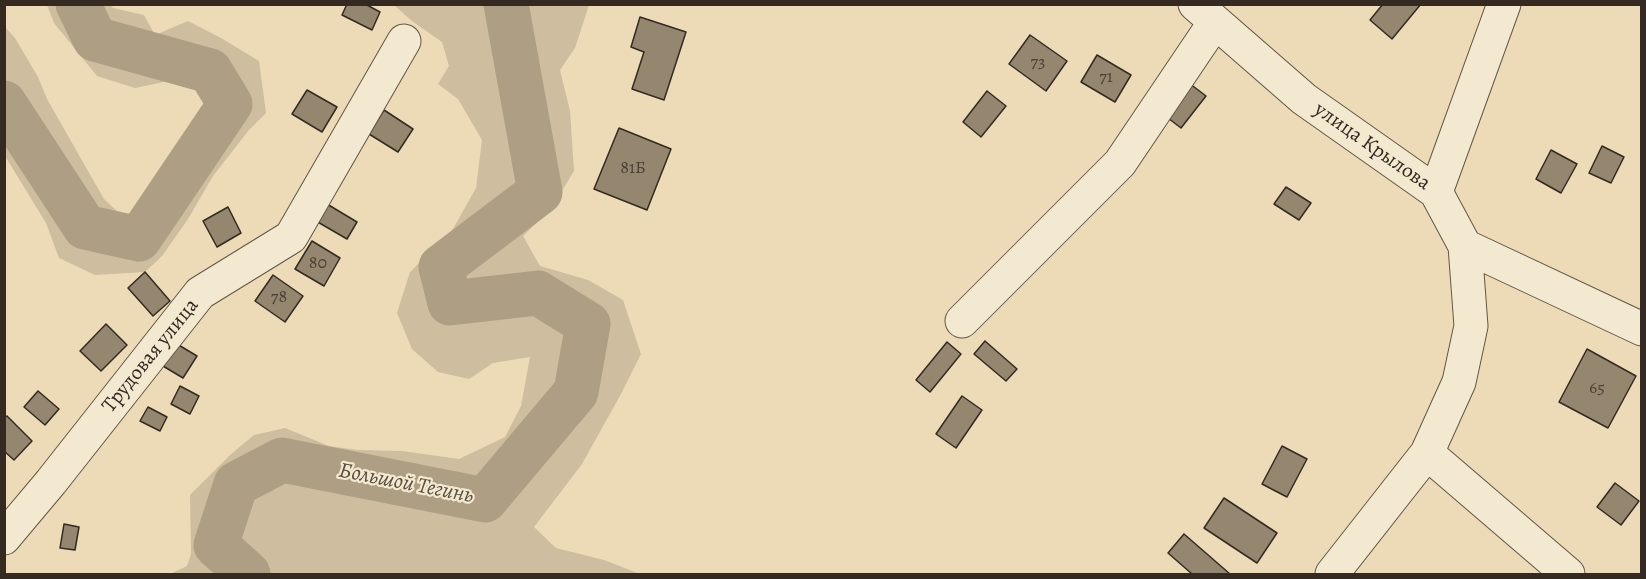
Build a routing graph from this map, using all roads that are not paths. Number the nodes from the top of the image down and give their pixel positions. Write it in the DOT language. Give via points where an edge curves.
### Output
graph roads {
  1 [pos="1504,4"];
  2 [pos="1205,14"];
  3 [pos="404,41"];
  4 [pos="1436,192"];
  5 [pos="1465,246"];
  6 [pos="962,321"];
  7 [pos="1641,329"];
  8 [pos="1427,453"];
  9 [pos="4,537"];
  10 [pos="1332,574"];
  11 [pos="1568,574"];
  1 -- 4 [label="street"];
  2 -- 4 [label="street, улица Крылова" via="1304,99"];
  2 -- 6 [label="street" via="1120,163"];
  3 -- 9 [label="street, Трудовая улица" via="291,237 201,293"];
  4 -- 5 [label="street, улица Крылова"];
  5 -- 7 [label="street"];
  5 -- 8 [label="street" via="1471,326 1459,382"];
  8 -- 10 [label="street"];
  8 -- 11 [label="street"];
}
